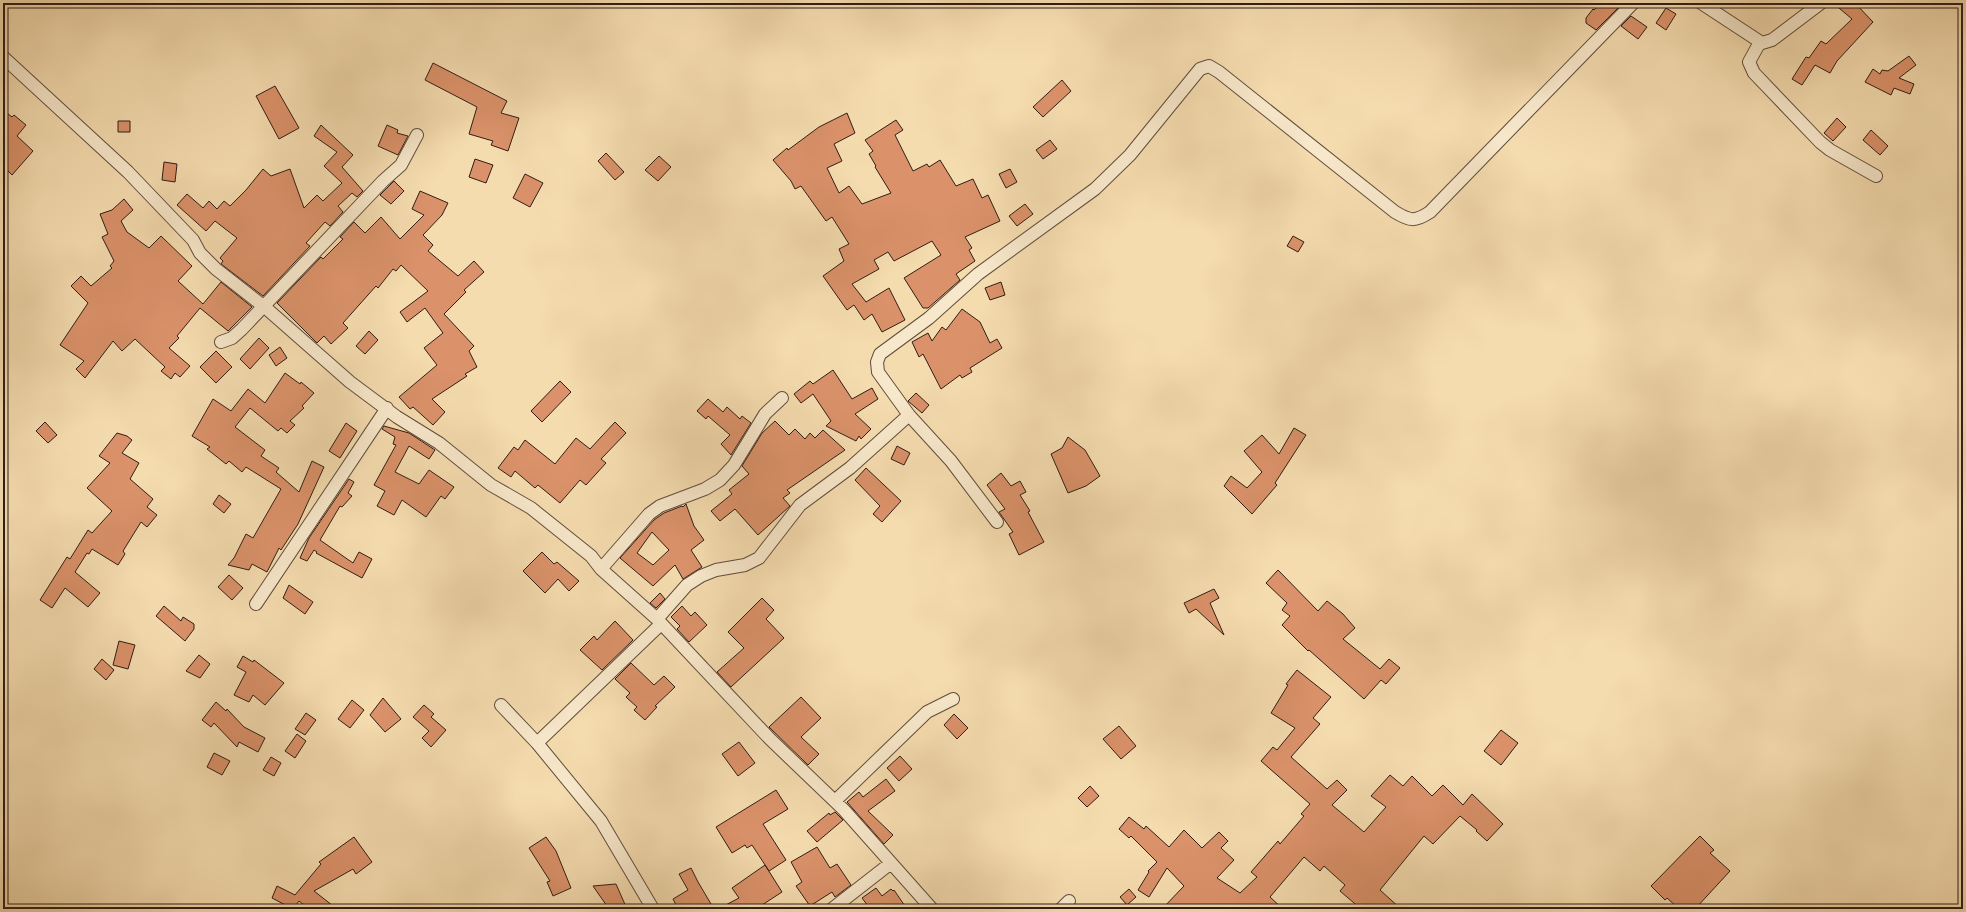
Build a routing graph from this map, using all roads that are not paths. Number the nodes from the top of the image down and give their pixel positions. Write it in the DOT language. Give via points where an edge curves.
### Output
graph roads {
  1 [pos="1633,3"];
  2 [pos="1702,3"];
  3 [pos="1821,3"];
  4 [pos="1760,42"];
  5 [pos="3,57"];
  6 [pos="417,135"];
  7 [pos="1876,176"];
  8 [pos="264,307"];
  9 [pos="221,342"];
  10 [pos="782,398"];
  11 [pos="387,408"];
  12 [pos="909,415"];
  13 [pos="998,522"];
  14 [pos="601,569"];
  15 [pos="256,604"];
  16 [pos="659,622"];
  17 [pos="953,699"];
  18 [pos="501,705"];
  19 [pos="537,743"];
  20 [pos="835,801"];
  21 [pos="891,863"];
  22 [pos="653,909"];
  23 [pos="832,909"];
  24 [pos="932,909"];
  1 -- 12 [label="street" via="1430,212 1412,220 1395,212 1214,68 1204,66 1130,155 1095,189 978,274 929,318 880,354 877,362 878,372"];
  2 -- 4 [label="street"];
  3 -- 4 [label="street" via="1772,40"];
  4 -- 7 [label="street" via="1749,62 1754,72 1820,142"];
  5 -- 8 [label="street" via="128,172 193,240 200,253 216,269"];
  6 -- 8 [label="street" via="401,165"];
  8 -- 9 [label="street" via="232,338"];
  8 -- 11 [label="street" via="350,382"];
  10 -- 14 [label="street" via="765,414 734,465 720,480 705,489 660,506 649,514"];
  11 -- 14 [label="street" via="439,443 491,485 531,508 590,556"];
  11 -- 15 [label="street"];
  12 -- 13 [label="street" via="951,461"];
  12 -- 16 [label="street" via="850,468 800,505 759,558 745,565 716,570 701,576 687,585"];
  14 -- 16 [label="street"];
  16 -- 19 [label="street"];
  16 -- 20 [label="street" via="770,739"];
  17 -- 20 [label="street" via="927,712"];
  18 -- 19 [label="street"];
  19 -- 22 [label="street" via="601,821"];
  20 -- 21 [label="street"];
  21 -- 23 [label="street"];
  21 -- 24 [label="street"];
}
